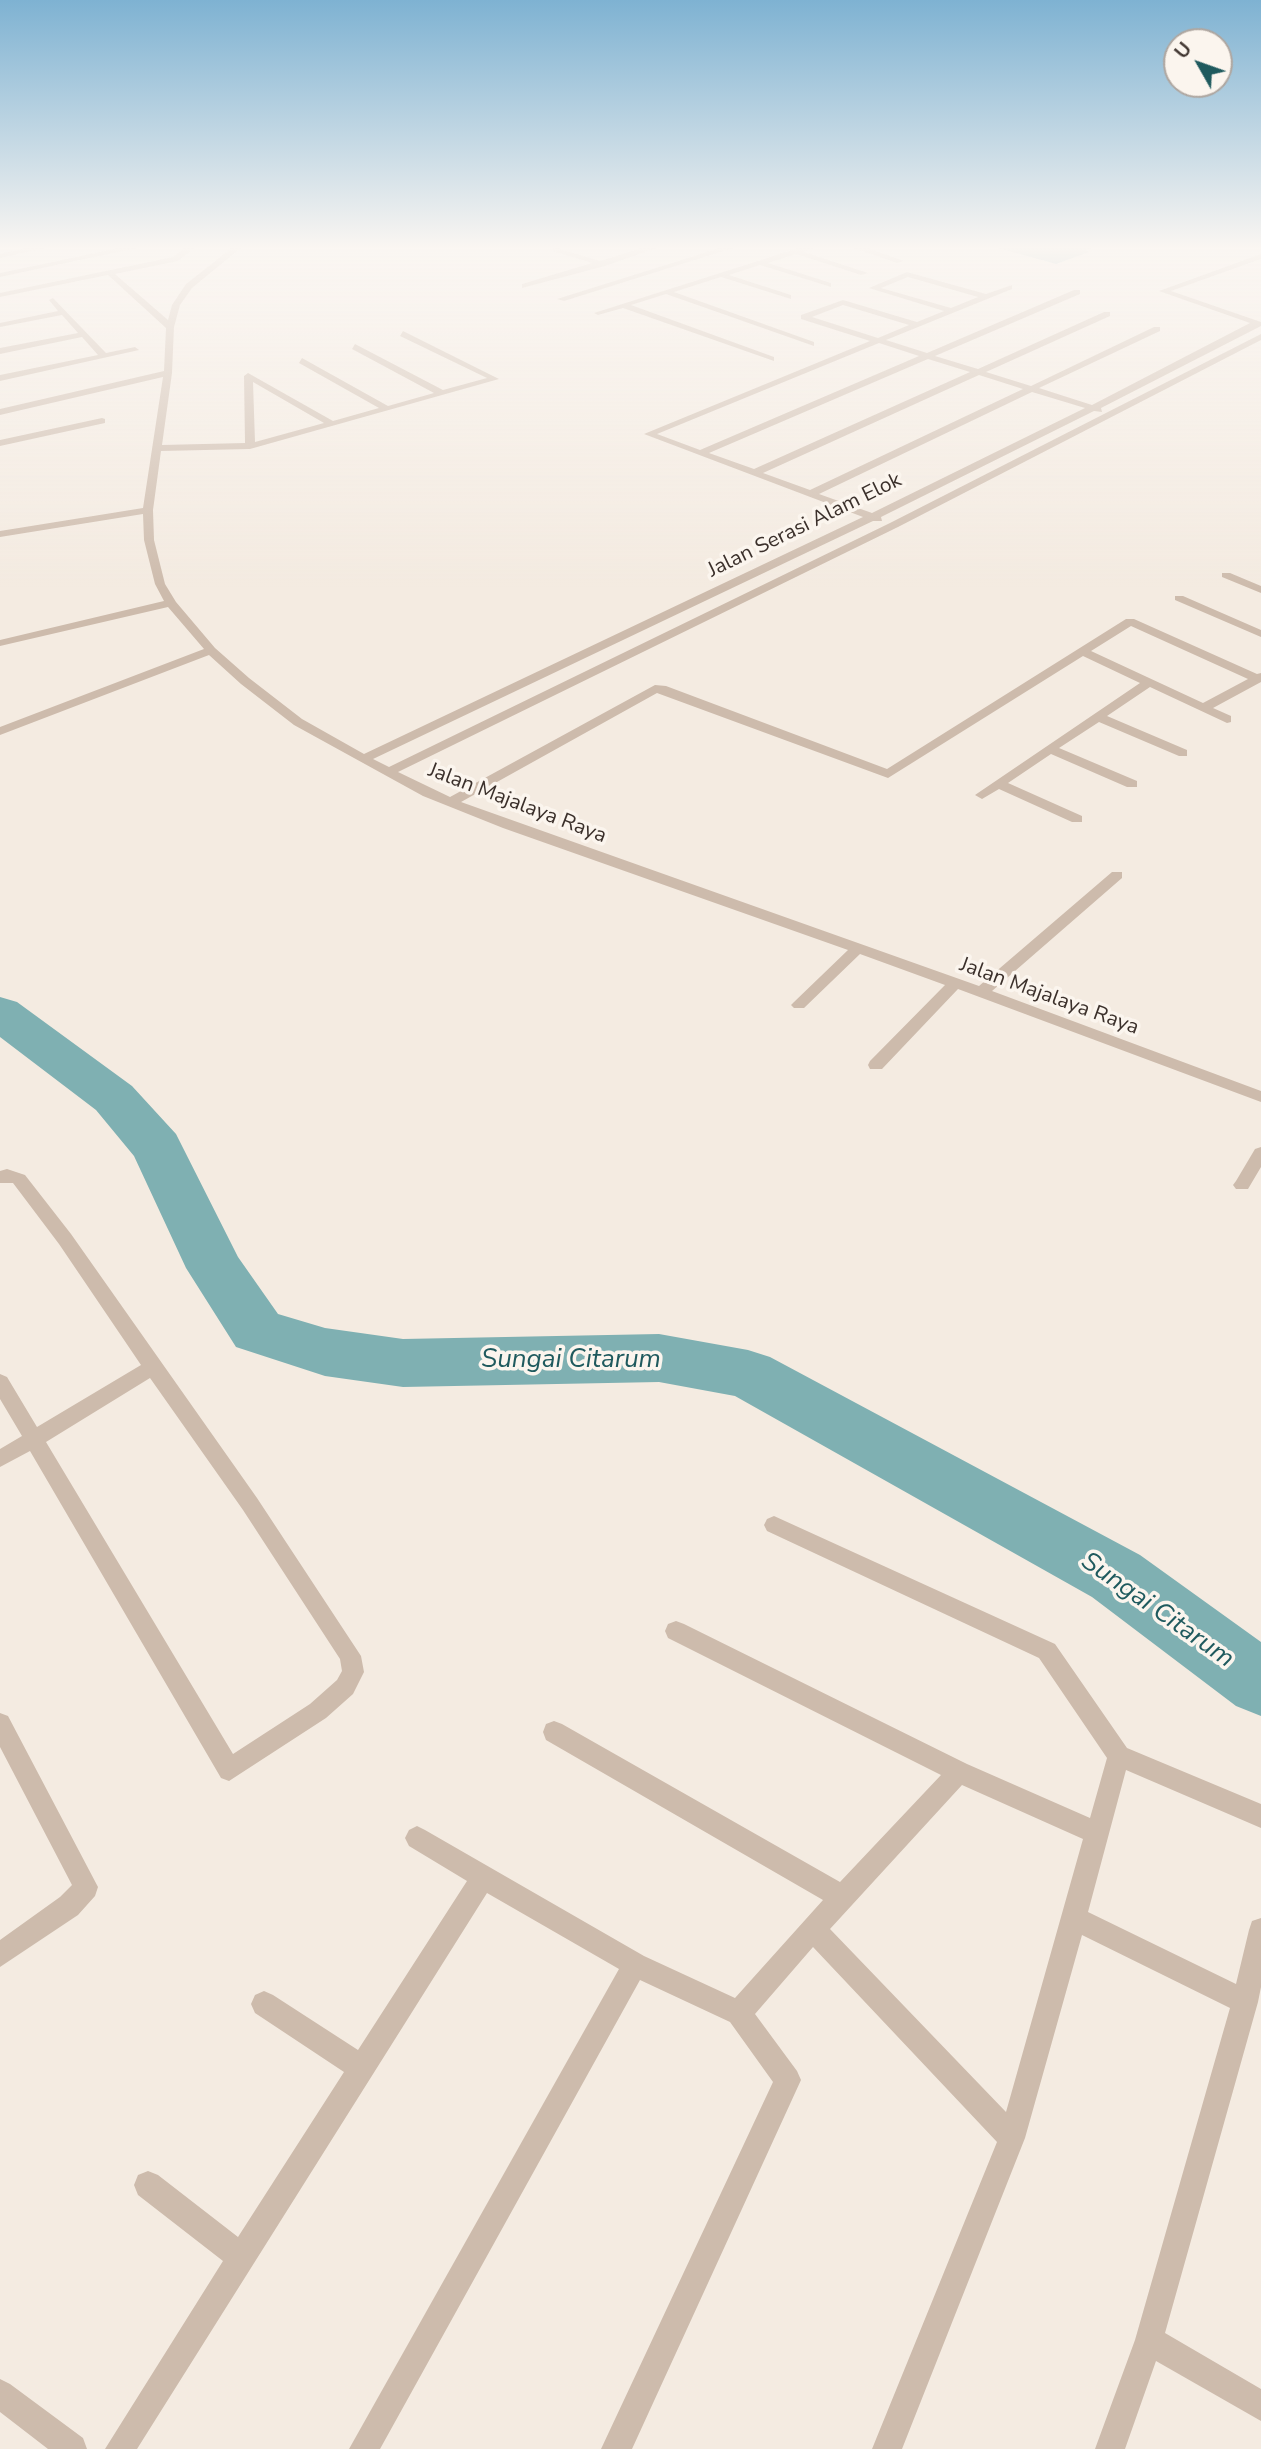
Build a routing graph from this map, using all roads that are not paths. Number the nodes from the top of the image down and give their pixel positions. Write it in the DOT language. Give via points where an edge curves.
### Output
graph roads {
  1 [pos="46,361"];
  2 [pos="79,361"];
  3 [pos="169,361"];
  4 [pos="302,361"];
  5 [pos="382,361"];
  6 [pos="459,361"];
  7 [pos="825,361"];
  8 [pos="915,361"];
  9 [pos="944,361"];
  10 [pos="1001,361"];
  11 [pos="1089,361"];
  12 [pos="1185,361"];
  13 [pos="1214,361"];
  14 [pos="53,367"];
  15 [pos="977,372"];
  16 [pos="168,373"];
  17 [pos="0,378"];
  18 [pos="1031,389"];
  19 [pos="441,393"];
  20 [pos="1093,408"];
  21 [pos="387,409"];
  22 [pos="0,412"];
  23 [pos="1112,414"];
  24 [pos="102,421"];
  25 [pos="332,424"];
  26 [pos="0,443"];
  27 [pos="250,446"];
  28 [pos="156,448"];
  29 [pos="700,453"];
  30 [pos="754,473"];
  31 [pos="810,494"];
  32 [pos="148,510"];
  33 [pos="872,517"];
  34 [pos="894,525"];
  35 [pos="0,534"];
  36 [pos="1226,575"];
  37 [pos="1261,590"];
  38 [pos="1179,598"];
  39 [pos="171,603"];
  40 [pos="1261,634"];
  41 [pos="0,643"];
  42 [pos="211,650"];
  43 [pos="1083,651"];
  44 [pos="1259,678"];
  45 [pos="1149,682"];
  46 [pos="1203,708"];
  47 [pos="1098,717"];
  48 [pos="1227,719"];
  49 [pos="435,724"];
  50 [pos="0,731"];
  51 [pos="458,738"];
  52 [pos="1050,749"];
  53 [pos="1183,753"];
  54 [pos="363,759"];
  55 [pos="389,772"];
  56 [pos="998,784"];
  57 [pos="1132,784"];
  58 [pos="982,795"];
  59 [pos="451,802"];
  60 [pos="1077,820"];
  61 [pos="1117,875"];
  62 [pos="857,948"];
  63 [pos="955,983"];
  64 [pos="981,992"];
  65 [pos="799,1005"];
  66 [pos="876,1065"];
  67 [pos="1261,1097"];
  68 [pos="1261,1153"];
  69 [pos="0,1177"];
  70 [pos="1242,1185"];
  71 [pos="153,1367"];
  72 [pos="0,1382"];
  73 [pos="35,1438"];
  74 [pos="0,1459"];
  75 [pos="774,1525"];
  76 [pos="676,1631"];
  77 [pos="0,1724"];
  78 [pos="554,1732"];
  79 [pos="1119,1756"];
  80 [pos="958,1772"];
  81 [pos="1261,1816"];
  82 [pos="1097,1833"];
  83 [pos="417,1838"];
  84 [pos="484,1876"];
  85 [pos="842,1897"];
  86 [pos="1073,1918"];
  87 [pos="813,1929"];
  88 [pos="1261,1930"];
  89 [pos="0,1955"];
  90 [pos="635,1965"];
  91 [pos="1245,2002"];
  92 [pos="264,2004"];
  93 [pos="739,2013"];
  94 [pos="362,2068"];
  95 [pos="1012,2138"];
  96 [pos="148,2185"];
  97 [pos="242,2258"];
  98 [pos="1149,2340"];
  99 [pos="0,2394"];
  100 [pos="1261,2406"];
  101 [pos="72,2449"];
  102 [pos="120,2449"];
  103 [pos="364,2449"];
  104 [pos="617,2449"];
  105 [pos="887,2449"];
  106 [pos="1110,2449"];
  1 -- 14 [label="street"];
  2 -- 14 [label="street"];
  3 -- 16 [label="street, Jalan Majalaya Raya"];
  4 -- 21 [label="street"];
  5 -- 19 [label="street"];
  6 -- 19 [label="street" via="495,379"];
  7 -- 29 [label="street" via="649,434"];
  8 -- 29 [label="street"];
  9 -- 15 [label="street"];
  10 -- 15 [label="street"];
  11 -- 18 [label="street"];
  12 -- 20 [label="street, Jalan Serasi Alam Elok"];
  13 -- 23 [label="street, Jalan Serasi Alam Elok"];
  14 -- 17 [label="street"];
  15 -- 18 [label="street"];
  15 -- 30 [label="street"];
  16 -- 22 [label="street"];
  16 -- 28 [label="street, Jalan Majalaya Raya"];
  18 -- 20 [label="street"];
  18 -- 31 [label="street"];
  19 -- 21 [label="street"];
  20 -- 23 [label="street"];
  20 -- 33 [label="street, Jalan Serasi Alam Elok"];
  21 -- 25 [label="street"];
  23 -- 34 [label="street, Jalan Serasi Alam Elok"];
  24 -- 26 [label="street"];
  25 -- 27 [label="street"];
  25 -- 27 [label="street" via="248,376"];
  27 -- 28 [label="street"];
  28 -- 32 [label="street, Jalan Majalaya Raya"];
  29 -- 30 [label="street"];
  30 -- 31 [label="street"];
  31 -- 33 [label="street"];
  32 -- 35 [label="street"];
  32 -- 39 [label="street, Jalan Majalaya Raya" via="149,540 160,584"];
  33 -- 34 [label="street"];
  33 -- 49 [label="street, Jalan Serasi Alam Elok"];
  34 -- 51 [label="street, Jalan Serasi Alam Elok"];
  36 -- 37 [label="street"];
  38 -- 40 [label="street"];
  39 -- 41 [label="street"];
  39 -- 42 [label="street, Jalan Majalaya Raya"];
  42 -- 50 [label="street"];
  42 -- 54 [label="street, Jalan Majalaya Raya" via="298,722"];
  43 -- 44 [label="street" via="1130,621"];
  43 -- 45 [label="street"];
  43 -- 59 [label="street" via="888,774 659,689"];
  44 -- 46 [label="street"];
  45 -- 46 [label="street"];
  45 -- 47 [label="street"];
  46 -- 48 [label="street"];
  47 -- 52 [label="street"];
  47 -- 53 [label="street"];
  49 -- 51 [label="street"];
  49 -- 54 [label="street, Jalan Serasi Alam Elok"];
  51 -- 55 [label="street, Jalan Serasi Alam Elok"];
  52 -- 56 [label="street"];
  52 -- 57 [label="street"];
  54 -- 55 [label="street, Jalan Majalaya Raya"];
  55 -- 59 [label="street, Jalan Majalaya Raya"];
  56 -- 58 [label="street"];
  56 -- 60 [label="street"];
  59 -- 62 [label="street, Jalan Majalaya Raya"];
  61 -- 64 [label="street"];
  62 -- 63 [label="street, Jalan Majalaya Raya"];
  62 -- 65 [label="street"];
  63 -- 64 [label="street, Jalan Majalaya Raya"];
  63 -- 66 [label="street"];
  64 -- 67 [label="street, Jalan Majalaya Raya"];
  68 -- 70 [label="street"];
  69 -- 71 [label="street" via="19,1179"];
  71 -- 73 [label="street"];
  71 -- 73 [label="street" via="351,1656 353,1672 345,1687 318,1711 229,1770"];
  72 -- 73 [label="street"];
  73 -- 74 [label="street"];
  75 -- 79 [label="street" via="1047,1651"];
  76 -- 80 [label="street"];
  77 -- 89 [label="street" via="86,1887 69,1906"];
  78 -- 85 [label="street"];
  79 -- 81 [label="street"];
  79 -- 82 [label="street"];
  80 -- 82 [label="street"];
  80 -- 85 [label="street"];
  82 -- 86 [label="street"];
  83 -- 84 [label="street"];
  84 -- 90 [label="street"];
  84 -- 94 [label="street"];
  85 -- 87 [label="street"];
  86 -- 91 [label="street"];
  86 -- 95 [label="street"];
  87 -- 93 [label="street"];
  87 -- 95 [label="street"];
  88 -- 91 [label="street"];
  90 -- 93 [label="street"];
  90 -- 103 [label="street"];
  91 -- 98 [label="street"];
  92 -- 94 [label="street"];
  93 -- 104 [label="street" via="788,2080"];
  94 -- 97 [label="street"];
  95 -- 105 [label="street"];
  96 -- 97 [label="street"];
  97 -- 102 [label="street"];
  98 -- 100 [label="street"];
  98 -- 106 [label="street"];
  99 -- 101 [label="street"];
}
